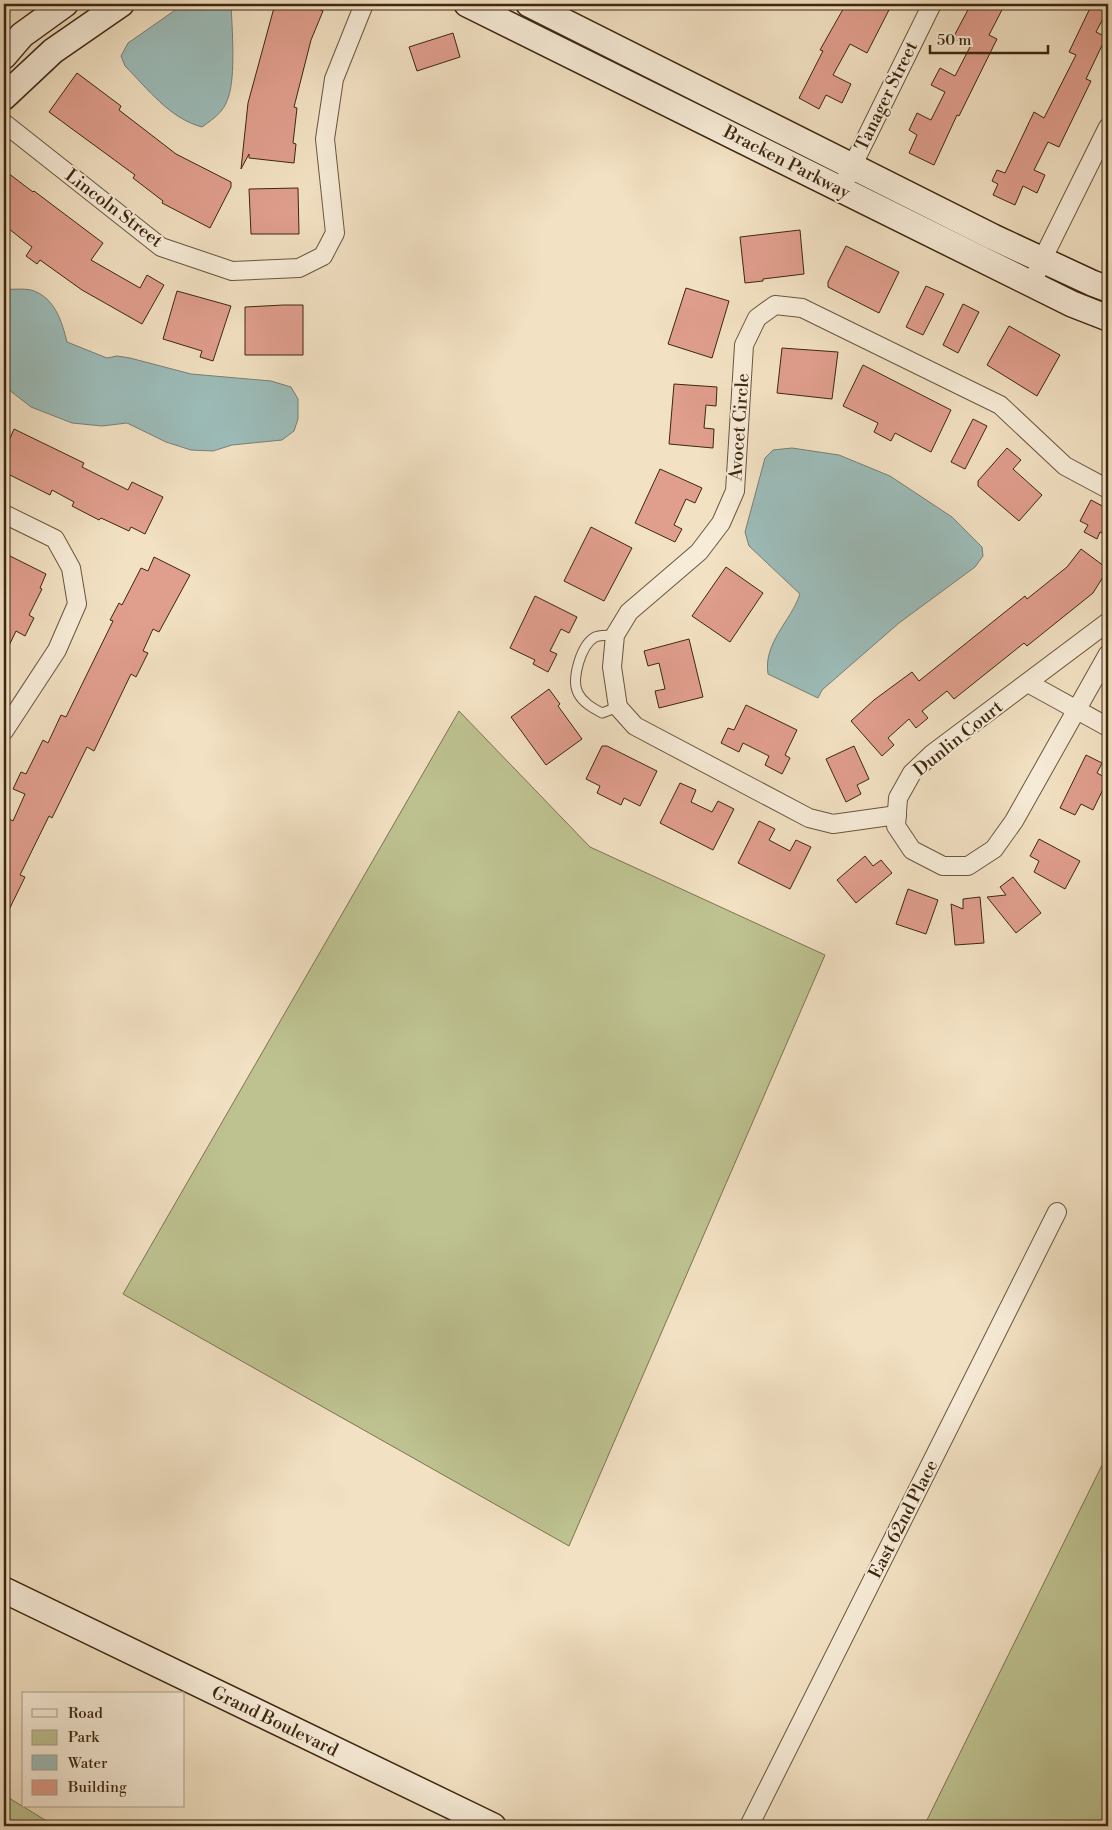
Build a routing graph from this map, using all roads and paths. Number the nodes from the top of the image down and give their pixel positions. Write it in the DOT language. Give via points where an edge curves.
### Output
graph roads {
  1 [pos="65,4"];
  2 [pos="122,4"];
  3 [pos="364,4"];
  4 [pos="468,4"];
  5 [pos="529,4"];
  6 [pos="932,4"];
  7 [pos="4,56"];
  8 [pos="4,97"];
  9 [pos="721,114"];
  10 [pos="4,123"];
  11 [pos="1108,128"];
  12 [pos="853,165"];
  13 [pos="841,189"];
  14 [pos="1042,260"];
  15 [pos="1032,284"];
  16 [pos="1108,289"];
  17 [pos="1108,318"];
  18 [pos="1108,488"];
  19 [pos="4,514"];
  20 [pos="1108,622"];
  21 [pos="615,635"];
  22 [pos="1108,654"];
  23 [pos="1028,683"];
  24 [pos="618,706"];
  25 [pos="1077,711"];
  26 [pos="1108,727"];
  27 [pos="4,731"];
  28 [pos="897,815"];
  29 [pos="1057,1212"];
  30 [pos="4,1590"];
  31 [pos="493,1826"];
  32 [pos="749,1826"];
  1 -- 7 [label="street" via="22,35"];
  2 -- 8 [label="street" via="52,51"];
  3 -- 10 [label="street, Lincoln Street" via="333,87 325,139 335,233 322,256 299,268 232,271 161,247"];
  4 -- 9 [label="street, Bracken Parkway"];
  5 -- 9 [label="street, Bracken Parkway"];
  6 -- 12 [label="street, Tanager Street"];
  9 -- 12 [label="street, Bracken Parkway"];
  9 -- 13 [label="street, Bracken Parkway"];
  11 -- 14 [label="street"];
  12 -- 13 [label="street, Tanager Street"];
  12 -- 14 [label="street, Bracken Parkway"];
  13 -- 15 [label="street, Bracken Parkway"];
  14 -- 15 [label="street"];
  14 -- 16 [label="street, Bracken Parkway"];
  15 -- 17 [label="street, Bracken Parkway"];
  18 -- 21 [label="street, Avocet Circle" via="1065,466 1000,405 802,308 775,305 757,318 744,345 735,490 721,523 699,552 629,612"];
  19 -- 27 [label="street" via="55,540 71,568 77,604 57,650"];
  20 -- 23 [label="street, Dunlin Court"];
  21 -- 24 [label="street, Avocet Circle" via="612,667"];
  21 -- 24 [label="lane" via="595,637 583,651 576,669 578,692 589,706 602,713"];
  22 -- 25 [label="street, Dunlin Court"];
  23 -- 25 [label="street"];
  23 -- 28 [label="street, Dunlin Court" via="912,772 898,798"];
  24 -- 28 [label="street" via="635,726 809,818 833,824"];
  25 -- 26 [label="street"];
  25 -- 28 [label="street, Dunlin Court" via="1014,821 994,849 968,866 943,866 912,850 896,826"];
  29 -- 32 [label="street, East 62nd Place"];
  30 -- 31 [label="street, Grand Boulevard"];
}
